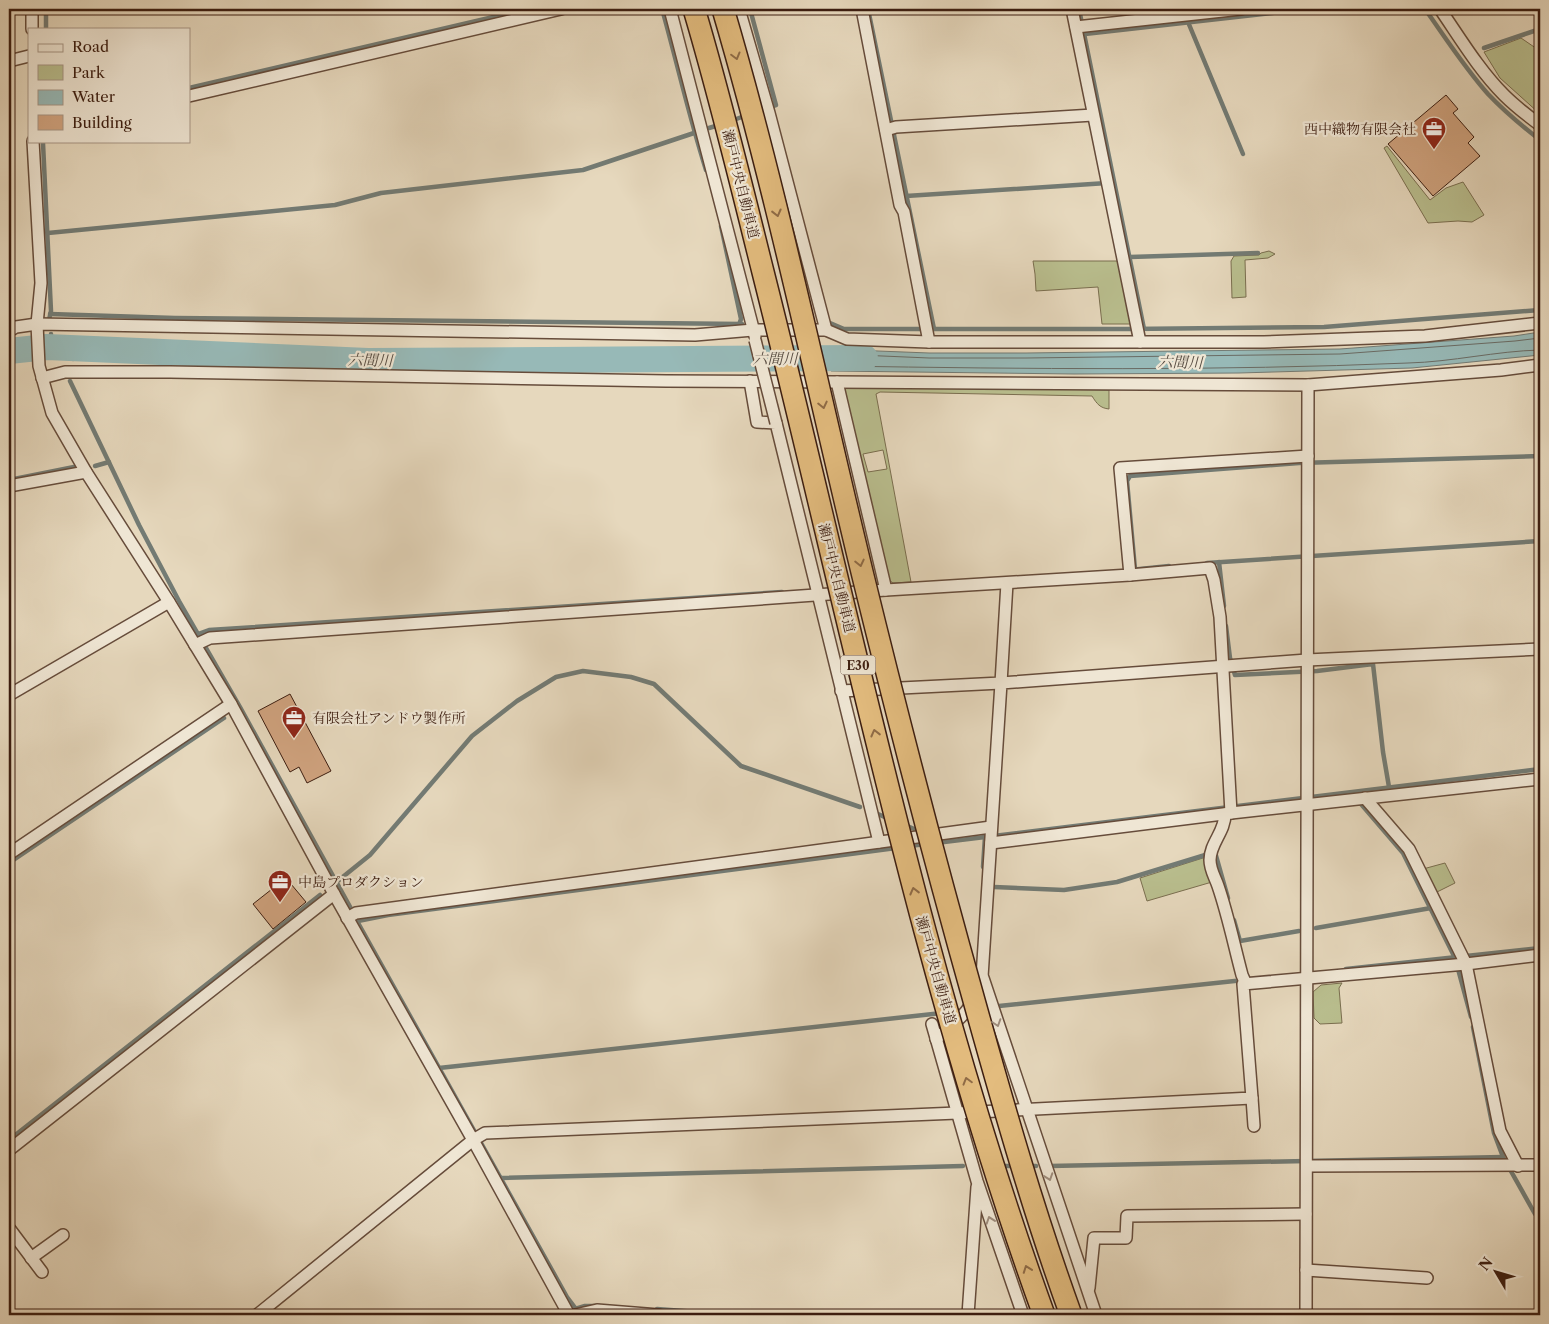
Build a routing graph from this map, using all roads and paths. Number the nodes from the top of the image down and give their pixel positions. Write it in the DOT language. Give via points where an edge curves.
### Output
graph roads {
  1 [pos="32,9"];
  2 [pos="561,9"];
  3 [pos="670,9"];
  4 [pos="694,9"];
  5 [pos="723,9"];
  6 [pos="739,9"];
  7 [pos="862,9"];
  8 [pos="1072,9"];
  9 [pos="1241,9"];
  10 [pos="1440,9"];
  11 [pos="1080,27"];
  12 [pos="32,28"];
  13 [pos="28,56"];
  14 [pos="9,61"];
  15 [pos="190,96"];
  16 [pos="1093,115"];
  17 [pos="1540,125"];
  18 [pos="891,129"];
  19 [pos="33,142"];
  20 [pos="1540,323"];
  21 [pos="37,327"];
  22 [pos="826,330"];
  23 [pos="9,331"];
  24 [pos="928,333"];
  25 [pos="754,335"];
  26 [pos="1139,339"];
  27 [pos="1540,365"];
  28 [pos="41,372"];
  29 [pos="750,381"];
  30 [pos="837,382"];
  31 [pos="1308,385"];
  32 [pos="776,423"];
  33 [pos="1308,461"];
  34 [pos="86,472"];
  35 [pos="9,486"];
  36 [pos="1130,571"];
  37 [pos="1007,583"];
  38 [pos="886,590"];
  39 [pos="817,595"];
  40 [pos="169,602"];
  41 [pos="200,642"];
  42 [pos="1540,650"];
  43 [pos="1229,666"];
  44 [pos="1307,668"];
  45 [pos="1001,683"];
  46 [pos="841,691"];
  47 [pos="9,695"];
  48 [pos="231,704"];
  49 [pos="1540,779"];
  50 [pos="1365,798"];
  51 [pos="1307,799"];
  52 [pos="1229,810"];
  53 [pos="991,836"];
  54 [pos="879,842"];
  55 [pos="9,854"];
  56 [pos="334,894"];
  57 [pos="352,916"];
  58 [pos="1540,956"];
  59 [pos="1461,962"];
  60 [pos="1306,975"];
  61 [pos="982,977"];
  62 [pos="1245,981"];
  63 [pos="932,1024"];
  64 [pos="936,1039"];
  65 [pos="1252,1098"];
  66 [pos="1026,1110"];
  67 [pos="957,1113"];
  68 [pos="1254,1126"];
  69 [pos="476,1138"];
  70 [pos="9,1150"];
  71 [pos="1306,1162"];
  72 [pos="1512,1165"];
  73 [pos="1540,1166"];
  74 [pos="977,1181"];
  75 [pos="1306,1214"];
  76 [pos="9,1228"];
  77 [pos="63,1235"];
  78 [pos="31,1258"];
  79 [pos="1306,1270"];
  80 [pos="42,1272"];
  81 [pos="1427,1278"];
  82 [pos="1088,1293"];
  83 [pos="573,1314"];
  84 [pos="257,1315"];
  85 [pos="658,1315"];
  86 [pos="968,1315"];
  87 [pos="1023,1315"];
  88 [pos="1044,1315"];
  89 [pos="1071,1315"];
  90 [pos="1096,1315"];
  91 [pos="1306,1315"];
  1 -- 12 [label="street"];
  2 -- 15 [label="street"];
  3 -- 25 [label="street"];
  88 -- 4 [label="highway, 瀬戸中央自動車道 / E30, one-way, bridge" via="971,1096 920,912 768,291"];
  5 -- 89 [label="highway, 瀬戸中央自動車道 / E30, one-way, bridge" via="799,301 863,576 946,901 1047,1250"];
  6 -- 22 [label="street"];
  7 -- 18 [label="street"];
  8 -- 11 [label="street"];
  9 -- 11 [label="street"];
  10 -- 17 [label="street" via="1495,85"];
  11 -- 16 [label="street"];
  13 -- 14 [label="street"];
  16 -- 18 [label="street"];
  16 -- 26 [label="street"];
  18 -- 24 [label="street" via="900,205"];
  19 -- 21 [label="street" via="41,282"];
  20 -- 26 [label="street" via="1425,336 1264,342"];
  21 -- 23 [label="street" via="16,327"];
  21 -- 25 [label="street"];
  21 -- 28 [label="street"];
  22 -- 24 [label="street" via="847,339"];
  22 -- 25 [label="street"];
  24 -- 26 [label="street"];
  25 -- 32 [label="street, bridge"];
  27 -- 31 [label="street"];
  28 -- 29 [label="street"];
  28 -- 34 [label="street" via="52,413"];
  29 -- 30 [label="street"];
  29 -- 32 [label="street" via="758,422"];
  30 -- 31 [label="street"];
  30 -- 38 [label="street"];
  31 -- 33 [label="street"];
  32 -- 39 [label="street"];
  33 -- 36 [label="street" via="1120,468"];
  33 -- 44 [label="street"];
  34 -- 35 [label="street"];
  34 -- 40 [label="street"];
  36 -- 37 [label="street"];
  36 -- 43 [label="street" via="1210,568"];
  37 -- 38 [label="street"];
  37 -- 45 [label="street"];
  38 -- 39 [label="street"];
  39 -- 41 [label="street"];
  39 -- 46 [label="street"];
  40 -- 41 [label="street"];
  40 -- 47 [label="street"];
  41 -- 48 [label="street"];
  42 -- 44 [label="street"];
  43 -- 44 [label="street"];
  43 -- 45 [label="street"];
  43 -- 52 [label="street"];
  44 -- 51 [label="street"];
  45 -- 46 [label="street"];
  45 -- 53 [label="street"];
  46 -- 54 [label="street"];
  48 -- 55 [label="street"];
  48 -- 56 [label="street"];
  49 -- 50 [label="street"];
  50 -- 51 [label="street"];
  50 -- 59 [label="street" via="1409,849"];
  51 -- 52 [label="street"];
  51 -- 60 [label="street"];
  52 -- 53 [label="street"];
  52 -- 62 [label="street" via="1211,852 1210,868 1218,885"];
  53 -- 54 [label="street"];
  53 -- 61 [label="street"];
  54 -- 57 [label="street"];
  56 -- 57 [label="street"];
  56 -- 70 [label="street"];
  57 -- 69 [label="street"];
  58 -- 59 [label="street"];
  59 -- 60 [label="street"];
  59 -- 72 [label="street" via="1500,1131"];
  60 -- 62 [label="street"];
  60 -- 71 [label="street"];
  61 -- 64 [label="street" via="979,993 962,1017"];
  61 -- 66 [label="street, one-way"];
  62 -- 65 [label="street"];
  63 -- 64 [label="street"];
  64 -- 67 [label="street"];
  65 -- 66 [label="street"];
  65 -- 68 [label="street"];
  66 -- 67 [label="street"];
  66 -- 82 [label="street, one-way"];
  67 -- 69 [label="street" via="485,1133"];
  67 -- 74 [label="street"];
  69 -- 83 [label="street"];
  69 -- 84 [label="street"];
  71 -- 72 [label="street"];
  71 -- 75 [label="street"];
  72 -- 73 [label="street"];
  74 -- 86 [label="street"];
  87 -- 74 [label="street, one-way"];
  75 -- 79 [label="street"];
  75 -- 82 [label="street" via="1127,1216 1126,1238 1094,1238"];
  76 -- 78 [label="street"];
  77 -- 78 [label="street"];
  78 -- 80 [label="street"];
  79 -- 81 [label="street"];
  79 -- 91 [label="street"];
  82 -- 90 [label="street"];
  83 -- 85 [label="street" via="597,1310"];
}
